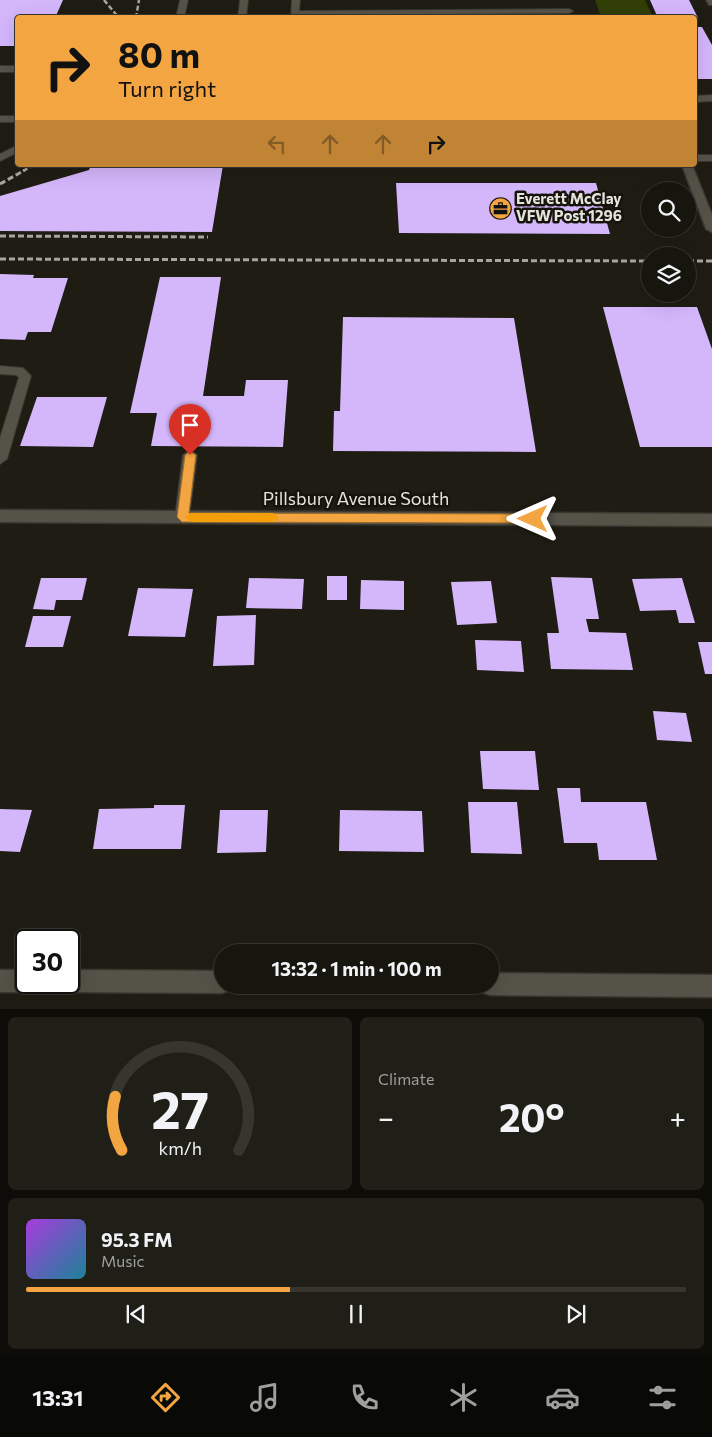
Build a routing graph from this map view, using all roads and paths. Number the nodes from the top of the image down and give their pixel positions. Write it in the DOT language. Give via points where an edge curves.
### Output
graph roads {
  1 [pos="184,0"];
  2 [pos="244,0"];
  3 [pos="296,0"];
  4 [pos="518,0"];
  5 [pos="565,0"];
  6 [pos="521,12"];
  7 [pos="570,14"];
  8 [pos="181,15"];
  9 [pos="242,15"];
  10 [pos="295,15"];
  11 [pos="0,69"];
  12 [pos="15,69"];
  13 [pos="712,98"];
  14 [pos="697,99"];
  15 [pos="0,119"];
  16 [pos="15,119"];
  17 [pos="15,150"];
  18 [pos="0,158"];
  19 [pos="697,158"];
  20 [pos="712,158"];
  21 [pos="687,167"];
  22 [pos="712,228"];
  23 [pos="0,370"];
  24 [pos="190,455"];
  25 [pos="0,459"];
  26 [pos="0,516"];
  27 [pos="182,517"];
  28 [pos="712,520"];
  29 [pos="0,981"];
  30 [pos="15,981"];
  31 [pos="80,981"];
  32 [pos="214,982"];
  33 [pos="499,984"];
  34 [pos="712,986"];
  1 -- 8 [label="lane"];
  2 -- 9 [label="lane"];
  3 -- 10 [label="lane"];
  4 -- 6 [label="lane"];
  5 -- 7 [label="lane"];
  6 -- 7 [label="lane"];
  6 -- 10 [label="lane"];
  11 -- 12 [label="lane"];
  13 -- 14 [label="lane"];
  15 -- 16 [label="lane"];
  17 -- 18 [label="lane"];
  19 -- 20 [label="lane"];
  21 -- 22 [label="street"];
  23 -- 25 [label="lane" via="19,371 24,376"];
  24 -- 27 [label="lane"];
  26 -- 27 [label="street, Pillsbury Avenue South"];
  27 -- 28 [label="street, Pillsbury Avenue South"];
  29 -- 30 [label="street"];
  31 -- 32 [label="street"];
  33 -- 34 [label="street"];
}
